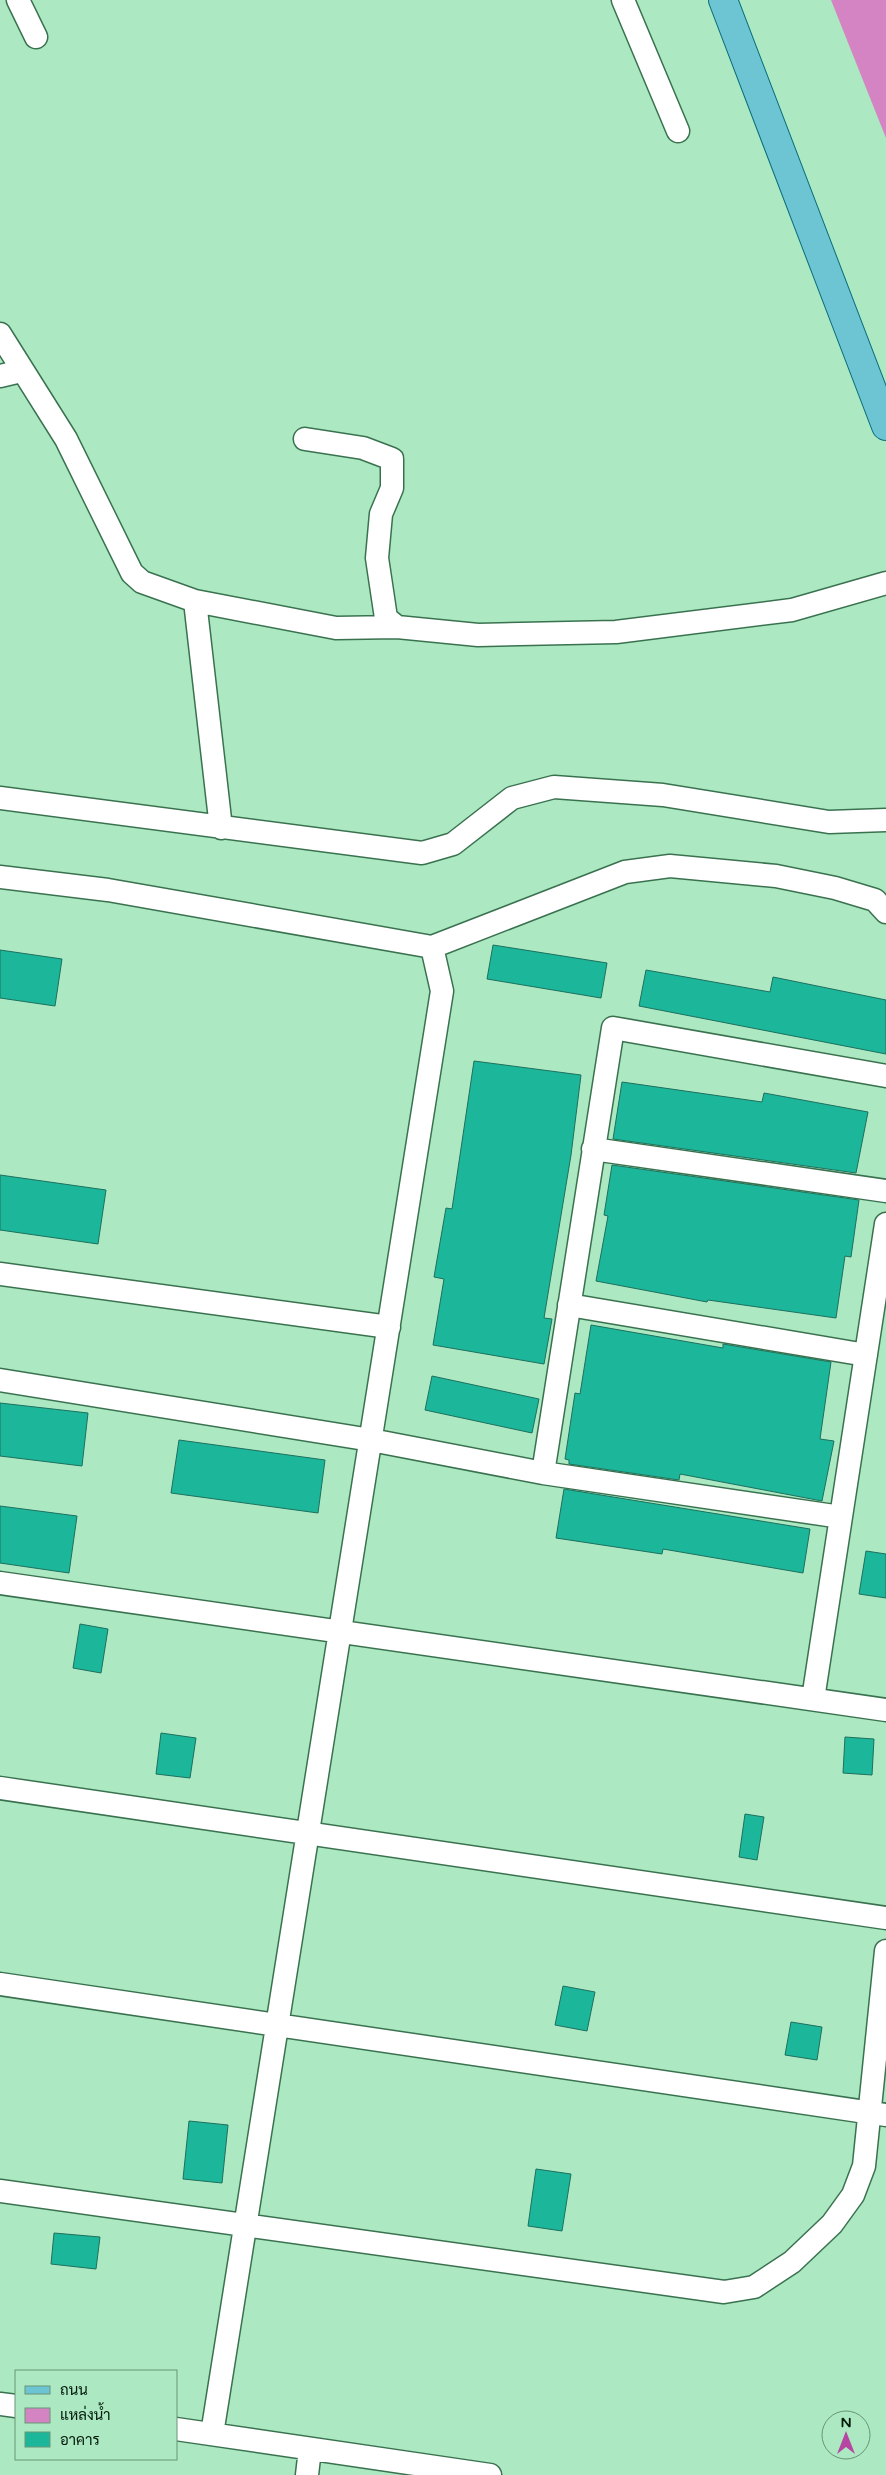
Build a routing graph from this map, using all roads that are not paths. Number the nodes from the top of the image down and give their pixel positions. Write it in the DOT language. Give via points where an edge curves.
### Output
graph roads {
  1 [pos="18,0"];
  2 [pos="623,0"];
  3 [pos="723,0"];
  4 [pos="36,37"];
  5 [pos="678,131"];
  6 [pos="0,334"];
  7 [pos="11,374"];
  8 [pos="886,426"];
  9 [pos="305,439"];
  10 [pos="886,582"];
  11 [pos="195,601"];
  12 [pos="398,627"];
  13 [pos="0,798"];
  14 [pos="886,820"];
  15 [pos="221,828"];
  16 [pos="0,877"];
  17 [pos="886,912"];
  18 [pos="432,946"];
  19 [pos="886,1076"];
  20 [pos="593,1149"];
  21 [pos="886,1191"];
  22 [pos="886,1224"];
  23 [pos="0,1274"];
  24 [pos="568,1304"];
  25 [pos="389,1327"];
  26 [pos="866,1355"];
  27 [pos="0,1380"];
  28 [pos="371,1440"];
  29 [pos="543,1473"];
  30 [pos="841,1517"];
  31 [pos="0,1583"];
  32 [pos="340,1631"];
  33 [pos="814,1700"];
  34 [pos="886,1710"];
  35 [pos="0,1788"];
  36 [pos="308,1834"];
  37 [pos="886,1918"];
  38 [pos="885,1964"];
  39 [pos="0,1984"];
  40 [pos="278,2025"];
  41 [pos="878,2114"];
  42 [pos="0,2191"];
  43 [pos="246,2226"];
  44 [pos="0,2404"];
  45 [pos="15,2406"];
  46 [pos="178,2429"];
  47 [pos="212,2434"];
  48 [pos="310,2449"];
  49 [pos="307,2475"];
  50 [pos="490,2475"];
  1 -- 4 [label="street"];
  2 -- 5 [label="street"];
  3 -- 8 [label="main road"];
  6 -- 7 [label="street"];
  7 -- 11 [label="street" via="66,439 132,573 142,582"];
  9 -- 12 [label="street" via="363,448 392,460 392,488 382,514 377,558 386,618"];
  10 -- 12 [label="street" via="792,610 616,632 478,635"];
  11 -- 12 [label="street" via="336,628"];
  11 -- 15 [label="street"];
  13 -- 15 [label="street"];
  14 -- 15 [label="street" via="829,822 663,795 554,787 512,798 453,844 422,853"];
  16 -- 18 [label="street" via="108,890"];
  17 -- 18 [label="street" via="875,900 835,888 776,876 670,866 625,872"];
  18 -- 25 [label="street" via="442,991"];
  19 -- 20 [label="street" via="613,1028"];
  20 -- 21 [label="street"];
  20 -- 24 [label="street"];
  22 -- 26 [label="street"];
  23 -- 25 [label="street"];
  24 -- 26 [label="street"];
  24 -- 29 [label="street"];
  25 -- 28 [label="street"];
  26 -- 30 [label="street"];
  27 -- 28 [label="street"];
  28 -- 29 [label="street"];
  28 -- 32 [label="street"];
  29 -- 30 [label="street"];
  30 -- 33 [label="street"];
  31 -- 32 [label="street"];
  32 -- 33 [label="street"];
  32 -- 36 [label="street"];
  33 -- 34 [label="street"];
  35 -- 36 [label="street"];
  36 -- 37 [label="street"];
  36 -- 40 [label="street"];
  38 -- 41 [label="street"];
  39 -- 40 [label="street"];
  40 -- 41 [label="street"];
  40 -- 43 [label="street"];
  41 -- 43 [label="street" via="853,2195 832,2224 792,2262 754,2287 724,2292"];
  42 -- 43 [label="street"];
  43 -- 47 [label="street"];
  44 -- 45 [label="street"];
  46 -- 47 [label="street"];
  47 -- 48 [label="street"];
  48 -- 49 [label="street"];
  48 -- 50 [label="street"];
}
